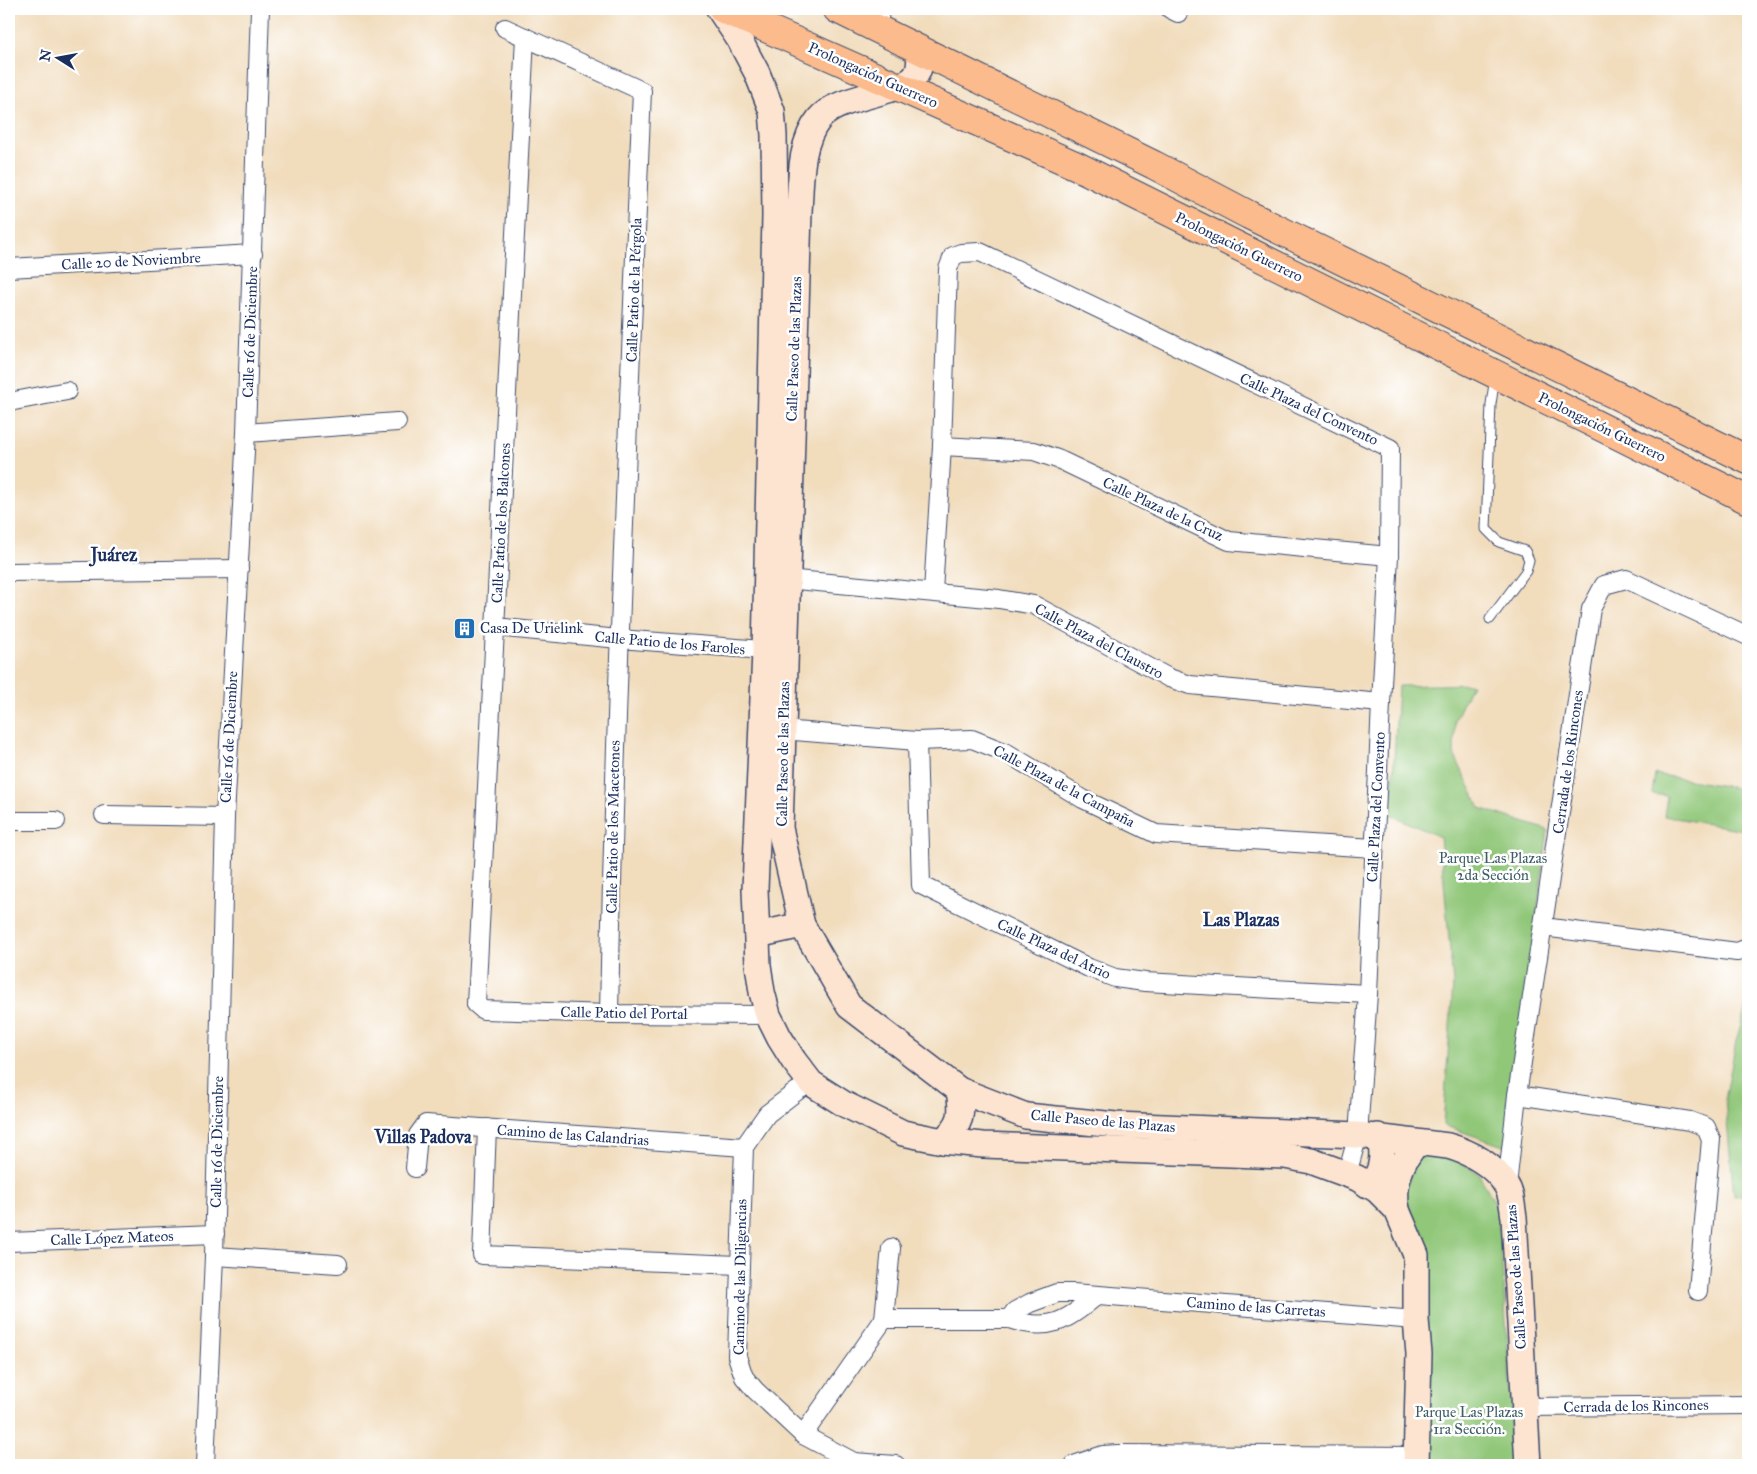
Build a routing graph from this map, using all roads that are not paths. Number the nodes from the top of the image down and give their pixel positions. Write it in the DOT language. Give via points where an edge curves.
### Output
graph roads {
  1 [pos="260,9"];
  2 [pos="719,9"];
  3 [pos="724,9"];
  4 [pos="837,9"];
  5 [pos="879,18"];
  6 [pos="505,28"];
  7 [pos="525,37"];
  8 [pos="919,49"];
  9 [pos="897,86"];
  10 [pos="1154,165"];
  11 [pos="1138,198"];
  12 [pos="253,254"];
  13 [pos="9,268"];
  14 [pos="1496,374"];
  15 [pos="67,391"];
  16 [pos="9,402"];
  17 [pos="397,422"];
  18 [pos="246,433"];
  19 [pos="942,446"];
  20 [pos="1723,448"];
  21 [pos="1748,460"];
  22 [pos="1708,480"];
  23 [pos="1748,500"];
  24 [pos="1389,556"];
  25 [pos="239,568"];
  26 [pos="9,572"];
  27 [pos="786,578"];
  28 [pos="932,592"];
  29 [pos="1490,619"];
  30 [pos="496,627"];
  31 [pos="1748,636"];
  32 [pos="619,639"];
  33 [pos="775,651"];
  34 [pos="1381,703"];
  35 [pos="782,730"];
  36 [pos="918,741"];
  37 [pos="104,815"];
  38 [pos="225,817"];
  39 [pos="9,821"];
  40 [pos="56,821"];
  41 [pos="1374,848"];
  42 [pos="802,925"];
  43 [pos="1543,927"];
  44 [pos="757,935"];
  45 [pos="1748,948"];
  46 [pos="1368,994"];
  47 [pos="480,1008"];
  48 [pos="609,1014"];
  49 [pos="768,1015"];
  50 [pos="811,1083"];
  51 [pos="959,1090"];
  52 [pos="1517,1095"];
  53 [pos="487,1128"];
  54 [pos="1368,1135"];
  55 [pos="944,1141"];
  56 [pos="1417,1143"];
  57 [pos="744,1147"];
  58 [pos="415,1168"];
  59 [pos="1358,1179"];
  60 [pos="1507,1186"];
  61 [pos="1398,1210"];
  62 [pos="215,1234"];
  63 [pos="9,1242"];
  64 [pos="891,1248"];
  65 [pos="214,1256"];
  66 [pos="338,1264"];
  67 [pos="739,1265"];
  68 [pos="1698,1291"];
  69 [pos="1097,1295"];
  70 [pos="884,1319"];
  71 [pos="1009,1319"];
  72 [pos="1416,1320"];
  73 [pos="1748,1405"];
  74 [pos="1525,1407"];
  75 [pos="804,1435"];
  76 [pos="1416,1460"];
  77 [pos="206,1465"];
  78 [pos="896,1465"];
  79 [pos="1074,1465"];
  80 [pos="1528,1465"];
  1 -- 12 [label="street, Calle 16 de Diciembre"];
  2 -- 33 [label="street, Calle Paseo de las Plazas" via="758,74 772,111"];
  3 -- 9 [label="main road, Prolongación Guerrero"];
  4 -- 5 [label="main road"];
  5 -- 8 [label="main road"];
  6 -- 7 [label="street, Calle Patio de la Pérgola"];
  7 -- 30 [label="street, Calle Patio de los Balcones"];
  7 -- 32 [label="street, Calle Patio de la Pérgola" via="642,91"];
  8 -- 9 [label="street, Calle Paseo de las Plazas" via="916,76"];
  8 -- 10 [label="main road"];
  9 -- 11 [label="main road, Prolongación Guerrero" via="1077,166"];
  9 -- 27 [label="street, Calle Paseo de las Plazas" via="827,111 812,130 806,146 799,212"];
  10 -- 11 [label="main road"];
  10 -- 20 [label="main road"];
  11 -- 14 [label="main road, Prolongación Guerrero"];
  12 -- 13 [label="street, Calle 20 de Noviembre"];
  12 -- 18 [label="street, Calle 16 de Diciembre"];
  14 -- 22 [label="main road, Prolongación Guerrero"];
  14 -- 29 [label="lane" via="1491,404 1486,529 1500,542 1525,551 1529,560 1526,571"];
  15 -- 16 [label="street"];
  17 -- 18 [label="street"];
  18 -- 25 [label="street, Calle 16 de Diciembre"];
  19 -- 24 [label="street, Calle Plaza de la Cruz" via="1034,451 1060,460 1229,541"];
  19 -- 24 [label="street, Calle Plaza del Convento" via="948,269 953,256 980,252 1390,448"];
  19 -- 28 [label="street, Calle Plaza del Convento"];
  20 -- 21 [label="main road"];
  20 -- 22 [label="main road"];
  22 -- 23 [label="main road, Prolongación Guerrero"];
  24 -- 34 [label="street, Calle Plaza del Convento"];
  25 -- 26 [label="street"];
  25 -- 38 [label="street, Calle 16 de Diciembre"];
  27 -- 28 [label="street, Calle Plaza del Claustro"];
  27 -- 33 [label="street, Calle Paseo de las Plazas"];
  28 -- 34 [label="street, Calle Plaza del Claustro" via="1034,605 1169,678 1190,685"];
  30 -- 32 [label="street, Calle Patio de los Faroles"];
  30 -- 47 [label="street, Calle Patio de los Balcones" via="476,1004"];
  31 -- 43 [label="street, Cerrada de los Rincones" via="1626,579 1604,585 1591,609"];
  32 -- 33 [label="street, Calle Patio de los Faroles"];
  32 -- 48 [label="street, Calle Patio de los Macetones"];
  33 -- 35 [label="street, Calle Paseo de las Plazas"];
  33 -- 44 [label="street, Calle Paseo de las Plazas" via="755,889"];
  34 -- 41 [label="street, Calle Plaza del Convento"];
  35 -- 36 [label="street, Calle Plaza de la Campaña"];
  35 -- 42 [label="street, Calle Paseo de las Plazas" via="780,828"];
  36 -- 41 [label="street, Calle Plaza de la Campaña" via="972,740 1007,753 1083,799 1156,834"];
  36 -- 46 [label="street, Calle Plaza del Atrio" via="921,885 1115,978"];
  37 -- 38 [label="street"];
  38 -- 62 [label="street, Calle 16 de Diciembre"];
  39 -- 40 [label="street"];
  41 -- 46 [label="street, Calle Plaza del Convento"];
  42 -- 44 [label="street"];
  42 -- 51 [label="street, Calle Paseo de las Plazas" via="849,1006"];
  43 -- 45 [label="street" via="1737,952"];
  43 -- 52 [label="street, Cerrada de los Rincones"];
  44 -- 49 [label="street, Calle Paseo de las Plazas" via="758,965"];
  46 -- 54 [label="street, Calle Plaza del Convento"];
  47 -- 48 [label="street, Calle Patio del Portal"];
  48 -- 49 [label="street, Calle Patio del Portal"];
  49 -- 50 [label="street, Calle Paseo de las Plazas" via="784,1045"];
  50 -- 55 [label="street, Calle Paseo de las Plazas" via="844,1104 903,1133"];
  50 -- 57 [label="street" via="767,1114"];
  51 -- 54 [label="street, Calle Paseo de las Plazas" via="1026,1116 1116,1125"];
  51 -- 55 [label="street" via="960,1119"];
  52 -- 60 [label="street, Cerrada de los Rincones"];
  52 -- 68 [label="street" via="1690,1121 1706,1127 1711,1139"];
  53 -- 57 [label="street, Camino de las Calandrias"];
  53 -- 58 [label="street" via="426,1124 418,1135"];
  53 -- 67 [label="street, Camino de las Calandrias" via="482,1256"];
  54 -- 56 [label="street, Calle Paseo de las Plazas"];
  54 -- 59 [label="street" via="1382,1151 1380,1168 1376,1179"];
  55 -- 59 [label="street, Calle Paseo de las Plazas" via="1285,1156 1311,1161"];
  56 -- 60 [label="street, Calle Paseo de las Plazas" via="1448,1146 1469,1154 1490,1167"];
  56 -- 61 [label="street" via="1407,1154 1398,1176"];
  57 -- 67 [label="street, Camino de las Diligencias"];
  59 -- 61 [label="street, Calle Paseo de las Plazas"];
  60 -- 74 [label="street, Calle Paseo de las Plazas" via="1516,1236"];
  61 -- 72 [label="street, Calle Paseo de las Plazas" via="1416,1254"];
  62 -- 63 [label="street, Calle López Mateos"];
  62 -- 65 [label="street, Calle 16 de Diciembre"];
  64 -- 70 [label="street"];
  65 -- 66 [label="street"];
  65 -- 77 [label="street, Calle 16 de Diciembre"];
  67 -- 75 [label="street, Camino de las Diligencias" via="739,1366 755,1390"];
  69 -- 71 [label="street, Camino de las Carretas" via="1057,1293 1030,1303"];
  69 -- 71 [label="street" via="1084,1307 1043,1326"];
  69 -- 72 [label="street, Camino de las Carretas"];
  70 -- 71 [label="street"];
  70 -- 75 [label="street"];
  72 -- 76 [label="street, Calle Paseo de las Plazas" via="1419,1354"];
  73 -- 74 [label="street, Cerrada de los Rincones"];
  74 -- 80 [label="street, Calle Paseo de las Plazas"];
  75 -- 78 [label="street, Camino de las Diligencias" via="854,1462"];
  76 -- 79 [label="street" via="1118,1454"];
}
